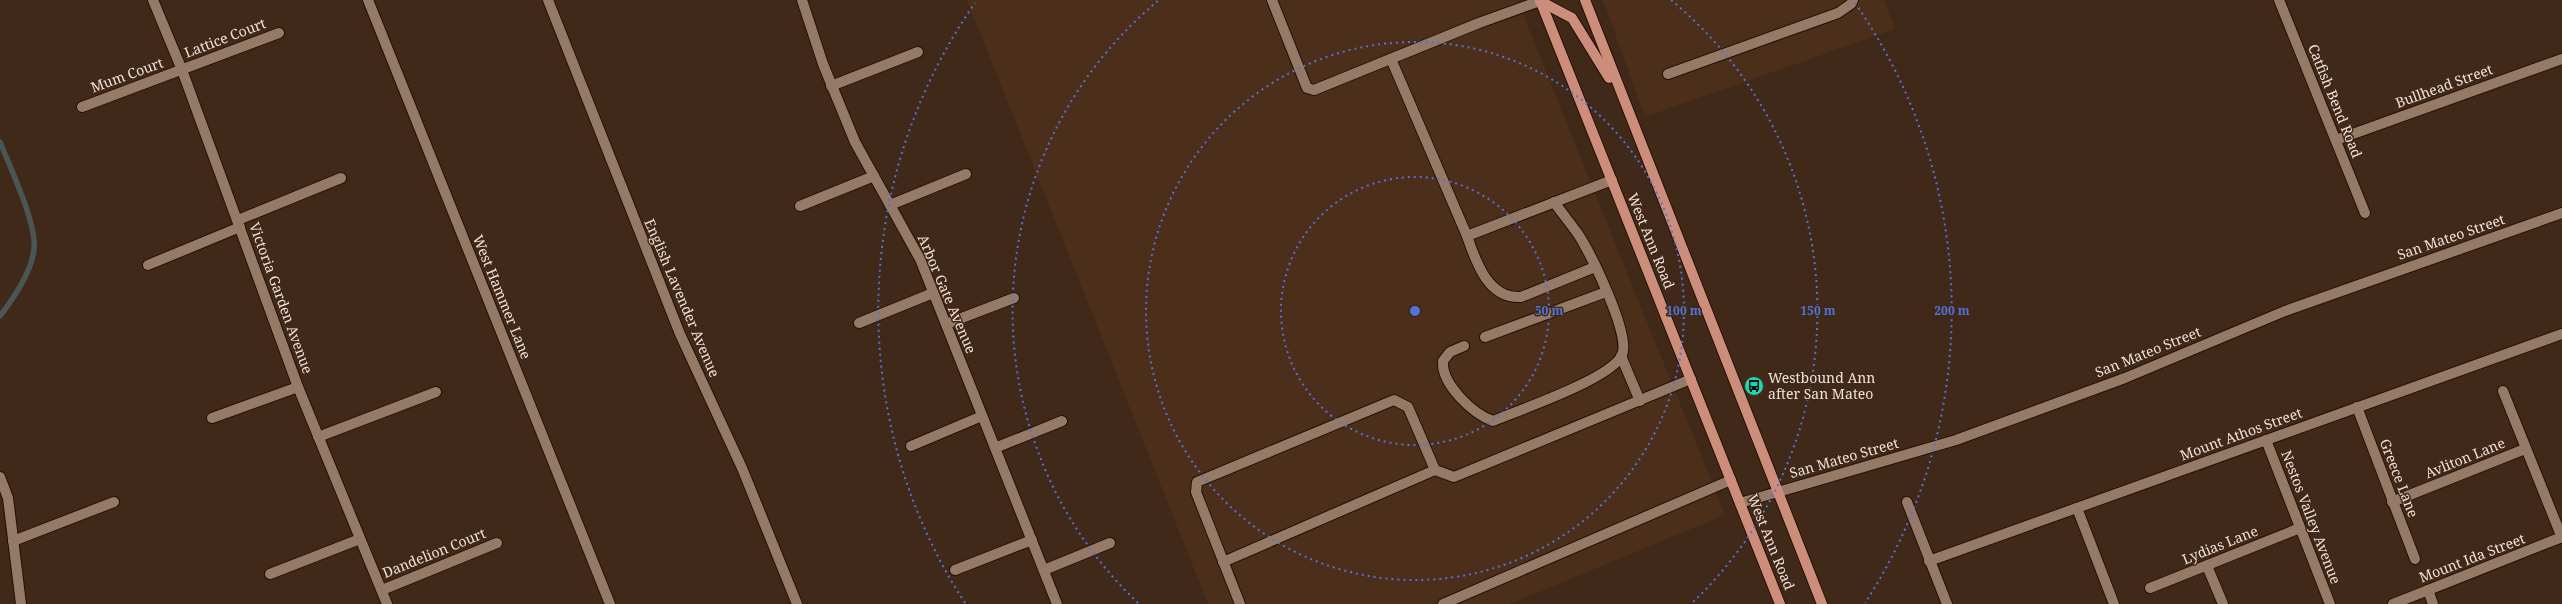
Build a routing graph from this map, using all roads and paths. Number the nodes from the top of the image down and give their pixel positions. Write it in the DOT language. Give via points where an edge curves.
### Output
graph roads {
  1 [pos="153,0"];
  2 [pos="368,0"];
  3 [pos="548,0"];
  4 [pos="802,0"];
  5 [pos="1272,0"];
  6 [pos="1540,0"];
  7 [pos="1585,0"];
  8 [pos="1853,0"];
  9 [pos="2279,0"];
  10 [pos="279,33"];
  11 [pos="918,52"];
  12 [pos="1391,59"];
  13 [pos="2562,59"];
  14 [pos="182,70"];
  15 [pos="1668,74"];
  16 [pos="832,86"];
  17 [pos="1621,97"];
  18 [pos="82,107"];
  19 [pos="2336,140"];
  20 [pos="966,174"];
  21 [pos="874,176"];
  22 [pos="341,178"];
  23 [pos="1612,180"];
  24 [pos="1554,202"];
  25 [pos="890,205"];
  26 [pos="800,206"];
  27 [pos="2365,213"];
  28 [pos="2562,213"];
  29 [pos="239,224"];
  30 [pos="1467,236"];
  31 [pos="148,265"];
  32 [pos="1595,267"];
  33 [pos="1606,292"];
  34 [pos="933,293"];
  35 [pos="1014,298"];
  36 [pos="859,323"];
  37 [pos="946,324"];
  38 [pos="2562,334"];
  39 [pos="1485,337"];
  40 [pos="1464,346"];
  41 [pos="1622,356"];
  42 [pos="1691,379"];
  43 [pos="298,387"];
  44 [pos="2503,391"];
  45 [pos="436,392"];
  46 [pos="1640,401"];
  47 [pos="2357,407"];
  48 [pos="982,416"];
  49 [pos="212,418"];
  50 [pos="1062,421"];
  51 [pos="318,437"];
  52 [pos="2266,440"];
  53 [pos="911,446"];
  54 [pos="995,448"];
  55 [pos="2525,449"];
  56 [pos="1435,470"];
  57 [pos="0,477"];
  58 [pos="1731,480"];
  59 [pos="1777,492"];
  60 [pos="114,502"];
  61 [pos="1907,502"];
  62 [pos="2392,502"];
  63 [pos="1740,503"];
  64 [pos="2076,508"];
  65 [pos="2300,528"];
  66 [pos="2562,537"];
  67 [pos="360,540"];
  68 [pos="1032,540"];
  69 [pos="13,541"];
  70 [pos="497,543"];
  71 [pos="1110,543"];
  72 [pos="2415,558"];
  73 [pos="1929,561"];
  74 [pos="1223,562"];
  75 [pos="2207,566"];
  76 [pos="955,570"];
  77 [pos="1044,570"];
  78 [pos="270,574"];
  79 [pos="2150,588"];
  80 [pos="382,590"];
  81 [pos="2428,590"];
  82 [pos="21,604"];
  83 [pos="387,604"];
  84 [pos="610,604"];
  85 [pos="796,604"];
  86 [pos="1058,604"];
  87 [pos="1240,604"];
  88 [pos="1443,604"];
  89 [pos="1780,604"];
  90 [pos="1822,604"];
  91 [pos="1947,604"];
  92 [pos="2114,604"];
  93 [pos="2223,604"];
  94 [pos="2330,604"];
  95 [pos="2393,604"];
  96 [pos="2433,604"];
  1 -- 14 [label="street, Victoria Garden Avenue"];
  2 -- 84 [label="street, West Hammer Lane"];
  3 -- 85 [label="street, English Lavender Avenue" via="680,334 742,468"];
  4 -- 16 [label="street, Arbor Gate Avenue"];
  5 -- 12 [label="street" via="1307,88 1314,90"];
  6 -- 12 [label="street"];
  6 -- 17 [label="main road" via="1572,18"];
  6 -- 23 [label="main road, West Ann Road"];
  7 -- 17 [label="main road, West Ann Road"];
  8 -- 15 [label="street" via="1838,13"];
  9 -- 19 [label="street, Catfish Bend Road"];
  10 -- 14 [label="street, Lattice Court"];
  11 -- 16 [label="street"];
  12 -- 30 [label="street"];
  13 -- 19 [label="street, Bullhead Street"];
  14 -- 18 [label="street, Mum Court"];
  14 -- 29 [label="street, Victoria Garden Avenue"];
  16 -- 21 [label="street, Arbor Gate Avenue" via="854,142"];
  17 -- 59 [label="main road, West Ann Road"];
  19 -- 27 [label="street, Catfish Bend Road"];
  20 -- 25 [label="street"];
  21 -- 25 [label="street, Arbor Gate Avenue"];
  21 -- 26 [label="street"];
  22 -- 29 [label="street"];
  23 -- 24 [label="street"];
  23 -- 42 [label="main road, West Ann Road"];
  24 -- 30 [label="street"];
  24 -- 32 [label="street" via="1578,235"];
  25 -- 34 [label="street, Arbor Gate Avenue" via="920,259"];
  28 -- 59 [label="street, San Mateo Street" via="2285,311 2125,378 1956,440"];
  29 -- 31 [label="street"];
  29 -- 43 [label="street, Victoria Garden Avenue"];
  30 -- 32 [label="street" via="1480,269 1496,290 1510,298 1521,297"];
  32 -- 33 [label="street"];
  33 -- 39 [label="street"];
  33 -- 41 [label="street" via="1624,344"];
  34 -- 36 [label="street"];
  34 -- 37 [label="street, Arbor Gate Avenue"];
  35 -- 37 [label="street"];
  37 -- 48 [label="street, Arbor Gate Avenue"];
  38 -- 47 [label="street, Mount Athos Street"];
  40 -- 41 [label="street" via="1450,352 1443,361 1443,372 1451,386 1480,416 1493,421 1577,387 1611,368"];
  41 -- 46 [label="street"];
  42 -- 46 [label="street"];
  42 -- 58 [label="main road, West Ann Road"];
  43 -- 49 [label="street"];
  43 -- 51 [label="street, Victoria Garden Avenue"];
  44 -- 55 [label="street"];
  45 -- 51 [label="street"];
  46 -- 56 [label="street" via="1454,477"];
  47 -- 52 [label="street, Mount Athos Street"];
  47 -- 62 [label="street, Greece Lane"];
  48 -- 53 [label="street"];
  48 -- 54 [label="street, Arbor Gate Avenue"];
  50 -- 54 [label="street"];
  51 -- 67 [label="street, Victoria Garden Avenue"];
  52 -- 64 [label="street, Mount Athos Street"];
  52 -- 65 [label="street, Nestos Valley Avenue"];
  54 -- 68 [label="street, Arbor Gate Avenue"];
  55 -- 62 [label="street, Avliton Lane"];
  55 -- 66 [label="street"];
  56 -- 74 [label="street"];
  56 -- 74 [label="street" via="1408,407 1394,400 1197,482 1196,492"];
  57 -- 69 [label="street" via="8,498"];
  58 -- 63 [label="main road, West Ann Road"];
  58 -- 88 [label="street"];
  59 -- 63 [label="street, San Mateo Street"];
  59 -- 90 [label="main road, West Ann Road"];
  60 -- 69 [label="street"];
  61 -- 73 [label="street"];
  62 -- 72 [label="street, Greece Lane"];
  63 -- 89 [label="main road, West Ann Road"];
  64 -- 73 [label="street, Mount Athos Street"];
  64 -- 92 [label="street"];
  65 -- 75 [label="street, Lydias Lane"];
  65 -- 94 [label="street, Nestos Valley Avenue"];
  66 -- 81 [label="street, Mount Ida Street"];
  67 -- 78 [label="street"];
  67 -- 80 [label="street, Victoria Garden Avenue"];
  68 -- 76 [label="street"];
  68 -- 77 [label="street, Arbor Gate Avenue"];
  69 -- 82 [label="street"];
  70 -- 80 [label="street, Dandelion Court"];
  71 -- 77 [label="street"];
  73 -- 91 [label="street"];
  74 -- 87 [label="street"];
  75 -- 79 [label="street, Lydias Lane"];
  75 -- 93 [label="street"];
  77 -- 86 [label="street, Arbor Gate Avenue"];
  80 -- 83 [label="street, Victoria Garden Avenue"];
  81 -- 95 [label="street, Mount Ida Street"];
  81 -- 96 [label="street"];
}
